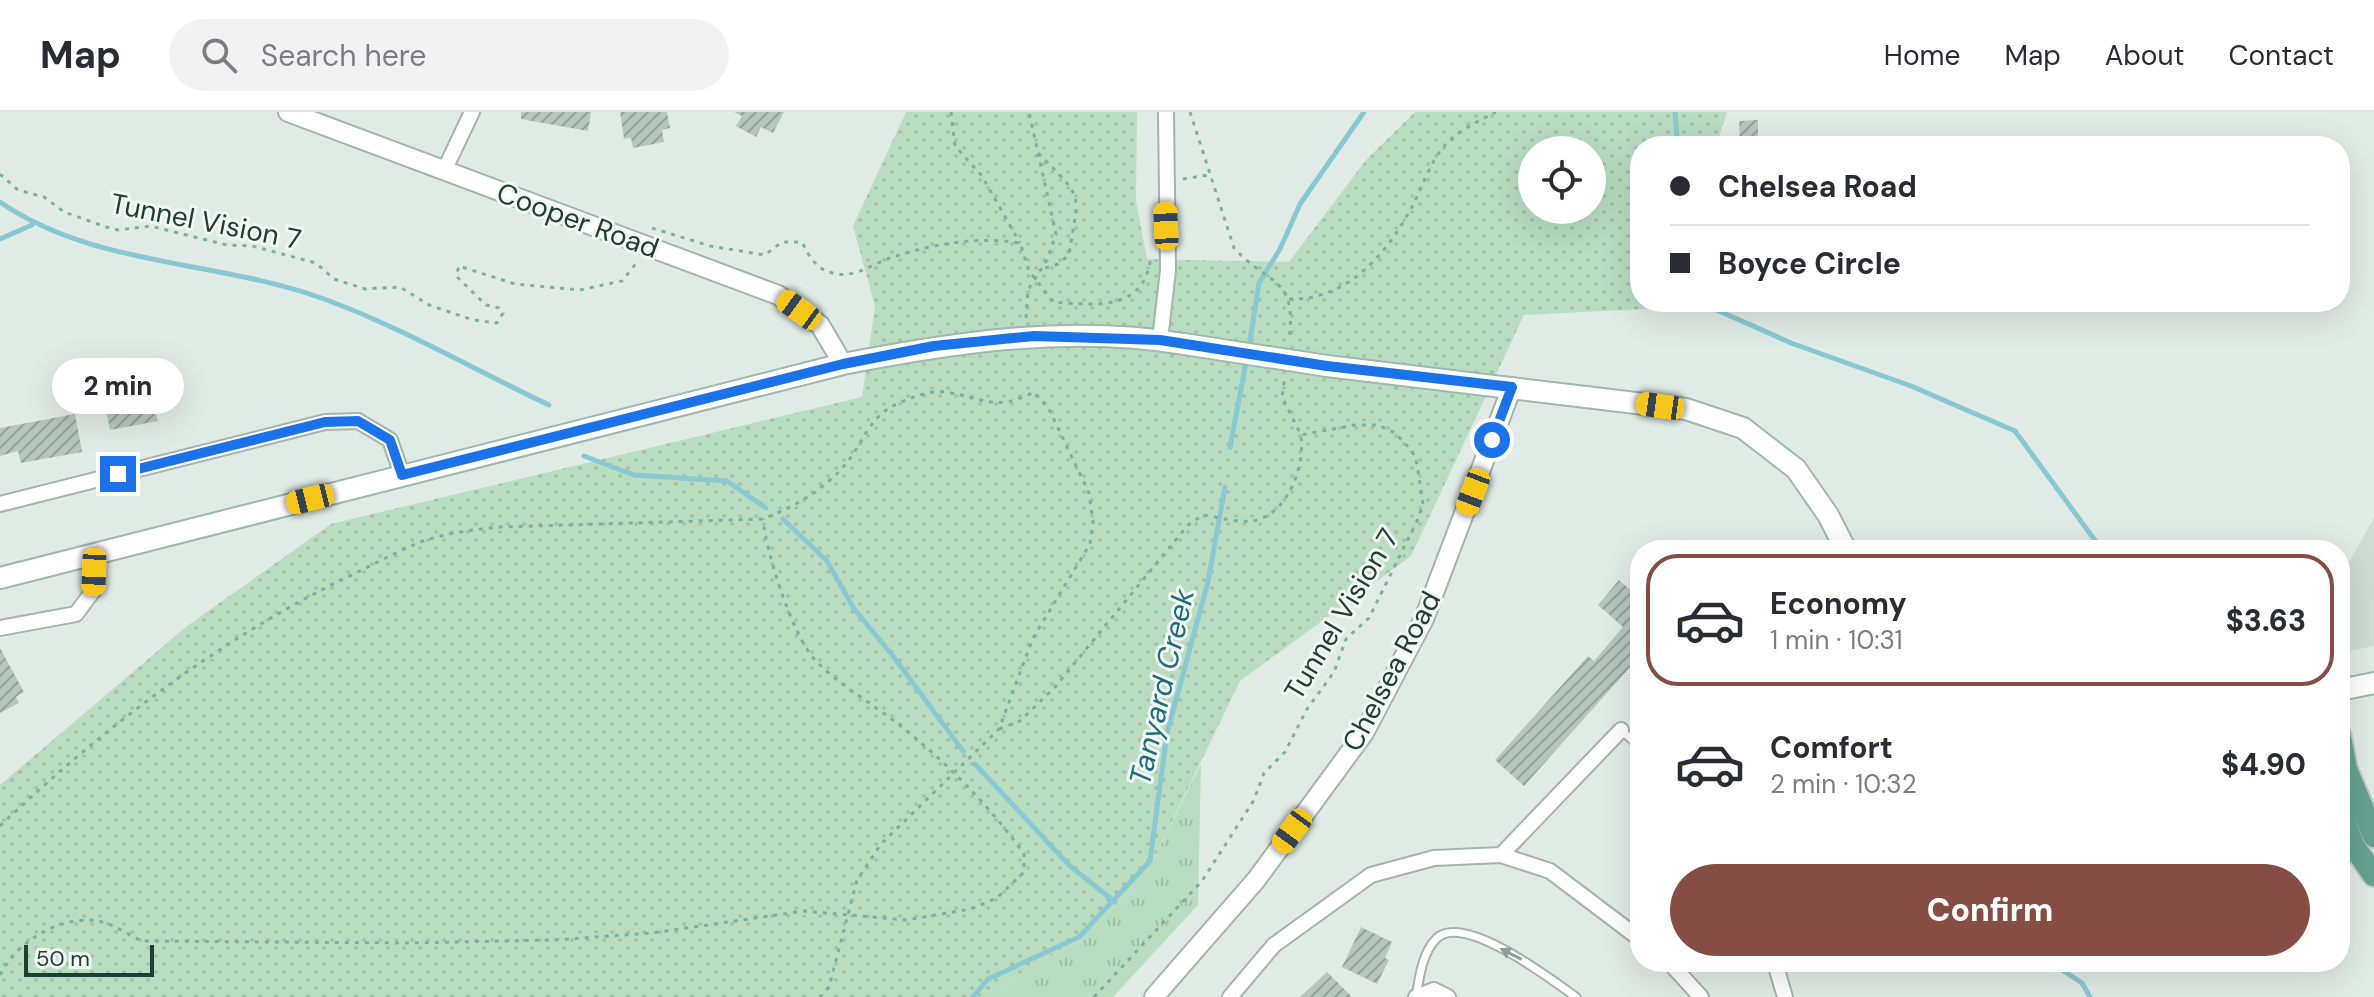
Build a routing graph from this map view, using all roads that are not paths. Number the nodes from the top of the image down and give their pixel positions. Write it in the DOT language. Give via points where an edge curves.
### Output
graph roads {
  1 [pos="288,112"];
  2 [pos="472,112"];
  3 [pos="1166,112"];
  4 [pos="444,171"];
  5 [pos="1160,340"];
  6 [pos="843,364"];
  7 [pos="1512,387"];
  8 [pos="402,475"];
  9 [pos="0,504"];
  10 [pos="1841,540"];
  11 [pos="94,554"];
  12 [pos="0,578"];
  13 [pos="0,628"];
  14 [pos="2374,683"];
  15 [pos="2350,688"];
  16 [pos="1621,730"];
  17 [pos="1630,738"];
  18 [pos="2350,779"];
  19 [pos="2374,836"];
  20 [pos="2350,837"];
  21 [pos="1501,855"];
  22 [pos="2374,875"];
  23 [pos="1630,931"];
  24 [pos="1678,972"];
  25 [pos="1776,972"];
  26 [pos="1154,997"];
  27 [pos="1230,997"];
  28 [pos="1416,997"];
  29 [pos="1448,997"];
  30 [pos="1576,997"];
  31 [pos="1701,997"];
  32 [pos="1785,997"];
  1 -- 4 [label="street, Cooper Road"];
  2 -- 4 [label="street"];
  3 -- 5 [label="street" via="1168,270"];
  4 -- 6 [label="street, Cooper Road" via="778,295 820,325"];
  5 -- 6 [label="main road" via="1034,336 934,346"];
  5 -- 7 [label="main road, bridge"];
  6 -- 8 [label="main road"];
  7 -- 10 [label="main road" via="1686,409 1743,428 1796,469"];
  7 -- 26 [label="street, Chelsea Road" via="1424,619 1364,733 1256,880"];
  8 -- 9 [label="street" via="390,440 358,421 325,422"];
  8 -- 11 [label="main road"];
  11 -- 12 [label="main road"];
  11 -- 13 [label="street" via="93,591 76,614"];
  14 -- 15 [label="main road"];
  16 -- 17 [label="lane"];
  16 -- 21 [label="street"];
  18 -- 19 [label="main road"];
  20 -- 22 [label="main road"];
  21 -- 23 [label="street" via="1550,871"];
  21 -- 27 [label="street" via="1434,858 1371,875 1274,945"];
  24 -- 31 [label="street"];
  25 -- 32 [label="street"];
  28 -- 29 [label="street" via="1434,990"];
  30 -- 28 [label="lane, one-way" via="1528,963 1479,939 1449,933 1430,946"];
}
